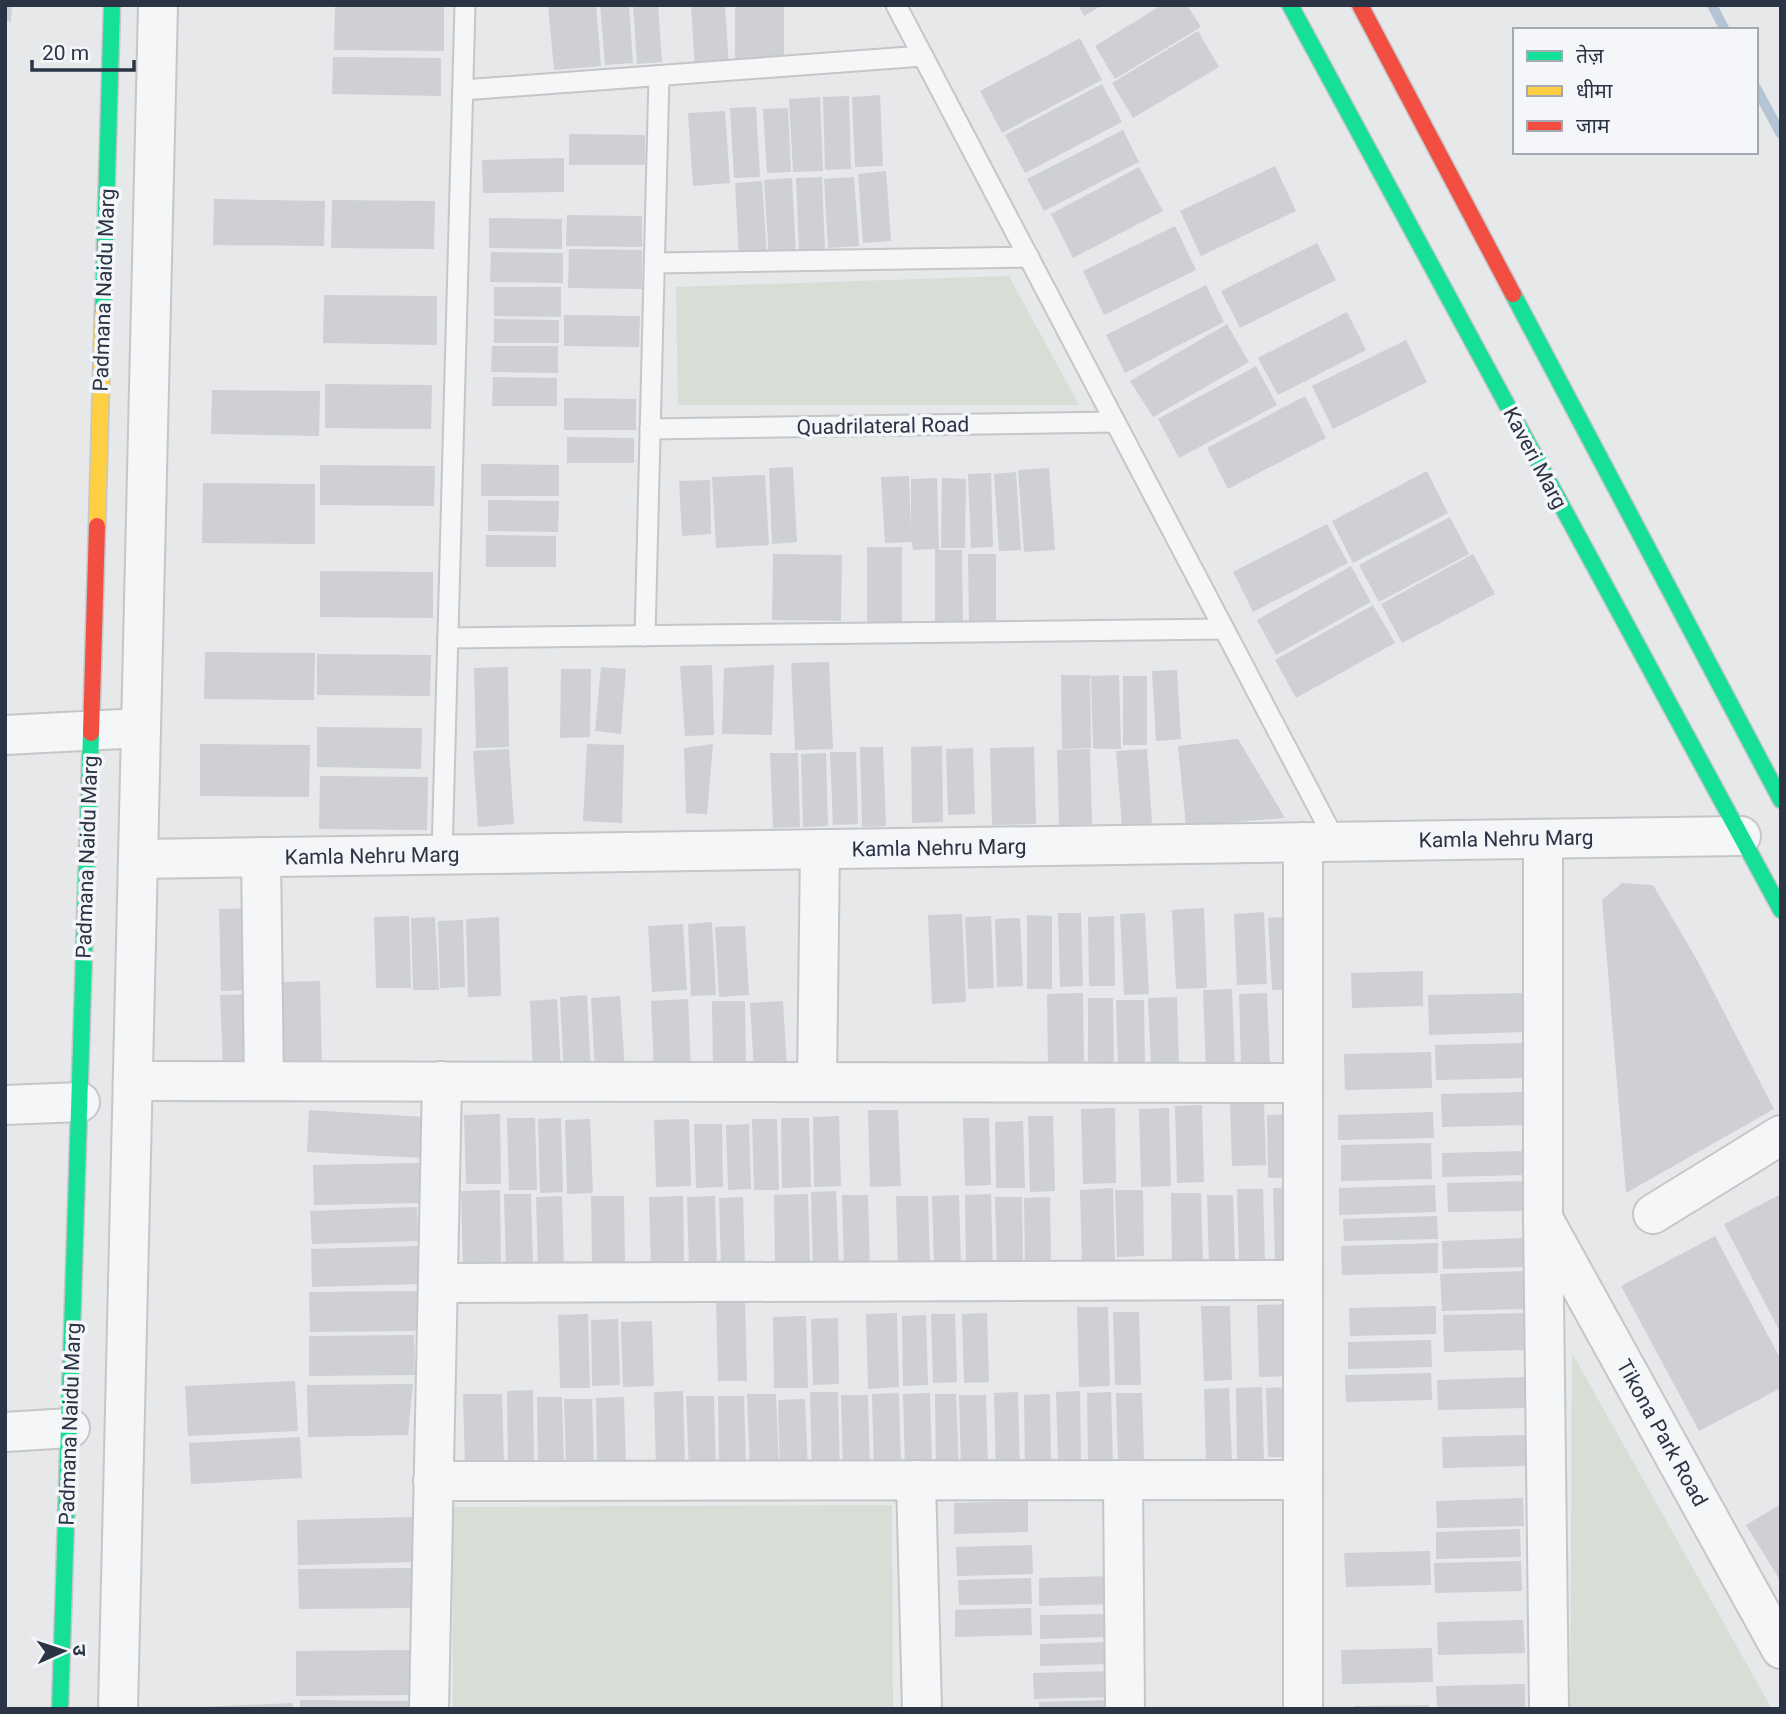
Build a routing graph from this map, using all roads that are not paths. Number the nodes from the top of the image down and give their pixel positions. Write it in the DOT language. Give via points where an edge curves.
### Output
graph roads {
  1 [pos="112,5"];
  2 [pos="158,5"];
  3 [pos="465,5"];
  4 [pos="896,5"];
  5 [pos="1290,5"];
  6 [pos="1360,5"];
  7 [pos="923,56"];
  8 [pos="659,76"];
  9 [pos="463,90"];
  10 [pos="1029,257"];
  11 [pos="655,263"];
  12 [pos="1115,422"];
  13 [pos="650,429"];
  14 [pos="1224,629"];
  15 [pos="645,636"];
  16 [pos="448,638"];
  17 [pos="141,727"];
  18 [pos="90,730"];
  19 [pos="5,735"];
  20 [pos="1781,800"];
  21 [pos="1741,836"];
  22 [pos="1542,839"];
  23 [pos="1319,842"];
  24 [pos="820,849"];
  25 [pos="442,855"];
  26 [pos="261,857"];
  27 [pos="138,859"];
  28 [pos="1781,910"];
  29 [pos="133,1080"];
  30 [pos="264,1081"];
  31 [pos="442,1081"];
  32 [pos="817,1082"];
  33 [pos="1303,1083"];
  34 [pos="80,1102"];
  35 [pos="5,1105"];
  36 [pos="1781,1135"];
  37 [pos="1653,1214"];
  38 [pos="1542,1217"];
  39 [pos="1303,1280"];
  40 [pos="439,1283"];
  41 [pos="71,1428"];
  42 [pos="5,1432"];
  43 [pos="916,1480"];
  44 [pos="1123,1480"];
  45 [pos="1303,1480"];
  46 [pos="433,1481"];
  47 [pos="1781,1648"];
  48 [pos="60,1709"];
  49 [pos="118,1709"];
  50 [pos="429,1709"];
  51 [pos="922,1709"];
  52 [pos="1125,1709"];
  53 [pos="1303,1709"];
  54 [pos="1549,1709"];
  1 -- 18 [label="street, Padmana Naidu Marg"];
  2 -- 17 [label="street"];
  3 -- 9 [label="lane"];
  4 -- 7 [label="lane"];
  5 -- 21 [label="street, Kaveri Marg"];
  6 -- 20 [label="street"];
  7 -- 8 [label="lane"];
  7 -- 10 [label="lane"];
  8 -- 9 [label="lane"];
  8 -- 11 [label="lane"];
  9 -- 16 [label="lane"];
  10 -- 11 [label="lane"];
  10 -- 12 [label="lane"];
  11 -- 13 [label="lane"];
  12 -- 13 [label="lane, Quadrilateral Road"];
  12 -- 14 [label="lane"];
  13 -- 15 [label="lane"];
  14 -- 15 [label="lane"];
  14 -- 23 [label="lane"];
  15 -- 16 [label="lane"];
  16 -- 25 [label="lane"];
  17 -- 18 [label="street"];
  17 -- 27 [label="street"];
  18 -- 19 [label="street"];
  18 -- 34 [label="street, Padmana Naidu Marg"];
  21 -- 22 [label="street, Kamla Nehru Marg"];
  21 -- 28 [label="street, Kaveri Marg"];
  22 -- 23 [label="street, Kamla Nehru Marg"];
  22 -- 38 [label="street, Tikona Park Road"];
  23 -- 24 [label="street, Kamla Nehru Marg"];
  23 -- 33 [label="street"];
  24 -- 25 [label="street, Kamla Nehru Marg"];
  24 -- 32 [label="street"];
  25 -- 26 [label="street, Kamla Nehru Marg"];
  26 -- 27 [label="street, Kamla Nehru Marg"];
  26 -- 30 [label="street"];
  27 -- 29 [label="street"];
  29 -- 30 [label="street"];
  29 -- 49 [label="street"];
  30 -- 31 [label="street"];
  31 -- 32 [label="street"];
  31 -- 40 [label="street"];
  32 -- 33 [label="street"];
  33 -- 39 [label="street"];
  34 -- 35 [label="street"];
  34 -- 41 [label="street, Padmana Naidu Marg"];
  36 -- 37 [label="street"];
  38 -- 47 [label="street, Tikona Park Road"];
  38 -- 54 [label="street, Tikona Park Road"];
  39 -- 40 [label="street"];
  39 -- 45 [label="street"];
  40 -- 46 [label="street"];
  41 -- 42 [label="street"];
  41 -- 48 [label="street, Padmana Naidu Marg"];
  43 -- 44 [label="street"];
  43 -- 46 [label="street"];
  43 -- 51 [label="street"];
  44 -- 45 [label="street"];
  44 -- 52 [label="street"];
  45 -- 53 [label="street"];
  46 -- 50 [label="street"];
}
